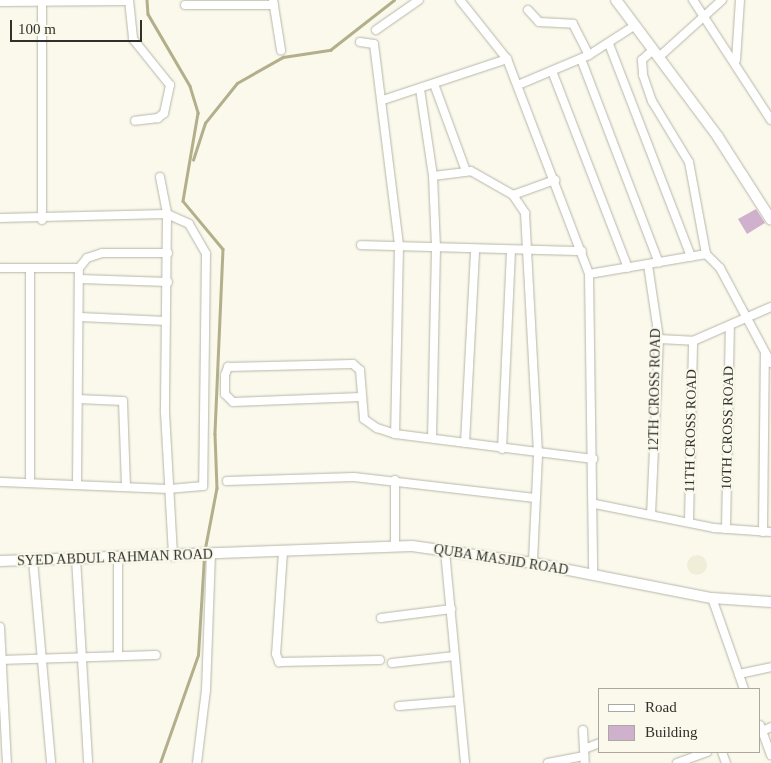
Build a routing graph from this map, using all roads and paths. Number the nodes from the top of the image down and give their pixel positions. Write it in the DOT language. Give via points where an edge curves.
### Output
graph roads {
  1 [pos="129,0"];
  2 [pos="419,0"];
  3 [pos="460,0"];
  4 [pos="616,0"];
  5 [pos="693,0"];
  6 [pos="722,0"];
  7 [pos="740,0"];
  8 [pos="0,2"];
  9 [pos="42,2"];
  10 [pos="273,2"];
  11 [pos="186,5"];
  12 [pos="528,10"];
  13 [pos="706,18"];
  14 [pos="634,26"];
  15 [pos="376,30"];
  16 [pos="360,42"];
  17 [pos="608,44"];
  18 [pos="281,50"];
  19 [pos="656,54"];
  20 [pos="589,55"];
  21 [pos="506,59"];
  22 [pos="581,59"];
  23 [pos="736,61"];
  24 [pos="552,71"];
  25 [pos="434,84"];
  26 [pos="518,85"];
  27 [pos="420,89"];
  28 [pos="383,100"];
  29 [pos="771,120"];
  30 [pos="135,121"];
  31 [pos="466,171"];
  32 [pos="433,176"];
  33 [pos="160,177"];
  34 [pos="555,180"];
  35 [pos="513,195"];
  36 [pos="167,214"];
  37 [pos="0,218"];
  38 [pos="42,220"];
  39 [pos="771,220"];
  40 [pos="362,244"];
  41 [pos="399,246"];
  42 [pos="436,248"];
  43 [pos="475,249"];
  44 [pos="511,250"];
  45 [pos="530,251"];
  46 [pos="582,251"];
  47 [pos="168,253"];
  48 [pos="706,254"];
  49 [pos="690,257"];
  50 [pos="659,263"];
  51 [pos="648,265"];
  52 [pos="0,268"];
  53 [pos="30,268"];
  54 [pos="80,268"];
  55 [pos="628,268"];
  56 [pos="589,274"];
  57 [pos="80,279"];
  58 [pos="168,282"];
  59 [pos="771,306"];
  60 [pos="80,317"];
  61 [pos="166,320"];
  62 [pos="747,321"];
  63 [pos="730,327"];
  64 [pos="659,338"];
  65 [pos="693,341"];
  66 [pos="765,354"];
  67 [pos="771,363"];
  68 [pos="361,397"];
  69 [pos="78,399"];
  70 [pos="395,434"];
  71 [pos="432,438"];
  72 [pos="465,443"];
  73 [pos="502,449"];
  74 [pos="538,455"];
  75 [pos="593,459"];
  76 [pos="395,480"];
  77 [pos="227,481"];
  78 [pos="0,482"];
  79 [pos="30,483"];
  80 [pos="77,484"];
  81 [pos="126,486"];
  82 [pos="170,489"];
  83 [pos="535,498"];
  84 [pos="595,504"];
  85 [pos="651,515"];
  86 [pos="689,521"];
  87 [pos="726,529"];
  88 [pos="767,532"];
  89 [pos="395,546"];
  90 [pos="445,551"];
  91 [pos="283,552"];
  92 [pos="210,554"];
  93 [pos="229,554"];
  94 [pos="174,557"];
  95 [pos="76,558"];
  96 [pos="118,558"];
  97 [pos="33,560"];
  98 [pos="0,561"];
  99 [pos="533,562"];
  100 [pos="593,574"];
  101 [pos="712,598"];
  102 [pos="771,602"];
  103 [pos="451,609"];
  104 [pos="381,618"];
  105 [pos="0,627"];
  106 [pos="156,655"];
  107 [pos="118,656"];
  108 [pos="455,656"];
  109 [pos="82,657"];
  110 [pos="45,658"];
  111 [pos="1,660"];
  112 [pos="380,660"];
  113 [pos="392,663"];
  114 [pos="771,667"];
  115 [pos="739,674"];
  116 [pos="744,688"];
  117 [pos="459,701"];
  118 [pos="399,706"];
  119 [pos="771,727"];
  120 [pos="583,730"];
  121 [pos="761,730"];
  122 [pos="598,745"];
  123 [pos="705,753"];
  124 [pos="771,755"];
  125 [pos="584,756"];
  126 [pos="7,763"];
  127 [pos="51,763"];
  128 [pos="88,763"];
  129 [pos="197,763"];
  130 [pos="465,763"];
  131 [pos="548,763"];
  132 [pos="680,763"];
  1 -- 9 [label="street"];
  1 -- 30 [label="street" via="133,39 170,85 164,113 158,118"];
  2 -- 15 [label="street"];
  3 -- 21 [label="street"];
  4 -- 14 [label="street"];
  5 -- 13 [label="street"];
  6 -- 13 [label="street"];
  7 -- 23 [label="street"];
  8 -- 9 [label="street"];
  9 -- 38 [label="street"];
  10 -- 11 [label="street"];
  10 -- 18 [label="street"];
  12 -- 20 [label="street" via="539,22 572,24"];
  13 -- 19 [label="street"];
  13 -- 23 [label="street"];
  14 -- 17 [label="street"];
  14 -- 19 [label="street"];
  16 -- 28 [label="street" via="374,44"];
  17 -- 20 [label="street"];
  17 -- 49 [label="street"];
  19 -- 39 [label="street"];
  19 -- 48 [label="street" via="642,60 643,75 652,101 689,162"];
  20 -- 22 [label="street"];
  21 -- 25 [label="street"];
  21 -- 26 [label="street"];
  22 -- 24 [label="street"];
  22 -- 50 [label="street"];
  23 -- 29 [label="street"];
  24 -- 26 [label="street"];
  24 -- 55 [label="street"];
  25 -- 27 [label="street"];
  25 -- 31 [label="street"];
  26 -- 34 [label="street"];
  27 -- 28 [label="street"];
  27 -- 32 [label="street"];
  28 -- 41 [label="street"];
  31 -- 32 [label="street"];
  31 -- 35 [label="street" via="496,182"];
  32 -- 42 [label="street"];
  33 -- 36 [label="street"];
  34 -- 35 [label="street"];
  34 -- 46 [label="street"];
  35 -- 45 [label="street" via="525,213"];
  36 -- 38 [label="street"];
  36 -- 47 [label="street"];
  36 -- 82 [label="street" via="189,224 206,254 205,483 197,488"];
  37 -- 38 [label="street"];
  40 -- 41 [label="street"];
  41 -- 42 [label="street"];
  41 -- 70 [label="street"];
  42 -- 43 [label="street"];
  42 -- 71 [label="street"];
  43 -- 44 [label="street"];
  43 -- 72 [label="street"];
  44 -- 45 [label="street"];
  44 -- 73 [label="street"];
  45 -- 46 [label="street"];
  45 -- 74 [label="street"];
  46 -- 56 [label="street"];
  47 -- 54 [label="street" via="102,253 87,258"];
  47 -- 58 [label="street"];
  48 -- 49 [label="street"];
  48 -- 62 [label="street" via="720,268"];
  49 -- 50 [label="street"];
  50 -- 51 [label="street"];
  51 -- 55 [label="street"];
  51 -- 64 [label="street, 12TH CROSS ROAD"];
  52 -- 53 [label="street"];
  53 -- 54 [label="street"];
  53 -- 79 [label="street"];
  54 -- 57 [label="street"];
  55 -- 56 [label="street"];
  56 -- 75 [label="street"];
  57 -- 58 [label="street"];
  57 -- 60 [label="street"];
  58 -- 61 [label="street"];
  59 -- 62 [label="street"];
  60 -- 61 [label="street"];
  60 -- 69 [label="street"];
  61 -- 82 [label="street"];
  62 -- 63 [label="street"];
  62 -- 66 [label="street"];
  63 -- 65 [label="street"];
  63 -- 87 [label="street, 10TH CROSS ROAD"];
  64 -- 65 [label="street"];
  64 -- 85 [label="street, 12TH CROSS ROAD"];
  65 -- 86 [label="street, 11TH CROSS ROAD"];
  66 -- 67 [label="street"];
  66 -- 88 [label="street"];
  68 -- 68 [label="street" via="233,402 225,394 224,375 228,367 354,364 360,370"];
  68 -- 70 [label="street" via="366,422"];
  69 -- 80 [label="street"];
  69 -- 81 [label="street" via="123,401"];
  70 -- 71 [label="street"];
  71 -- 72 [label="street"];
  72 -- 73 [label="street"];
  73 -- 74 [label="street"];
  74 -- 75 [label="street"];
  74 -- 83 [label="street"];
  75 -- 84 [label="street"];
  76 -- 77 [label="street"];
  76 -- 83 [label="street"];
  76 -- 89 [label="street"];
  78 -- 79 [label="street"];
  79 -- 80 [label="street"];
  80 -- 81 [label="street"];
  81 -- 82 [label="street"];
  82 -- 94 [label="street"];
  83 -- 99 [label="street"];
  84 -- 85 [label="street"];
  84 -- 100 [label="street"];
  85 -- 86 [label="street"];
  86 -- 87 [label="street"];
  87 -- 88 [label="street"];
  89 -- 90 [label="street, QUBA MASJID ROAD"];
  89 -- 91 [label="street, QUBA MASJID ROAD"];
  90 -- 99 [label="street, QUBA MASJID ROAD"];
  90 -- 103 [label="street"];
  91 -- 93 [label="street, QUBA MASJID ROAD"];
  91 -- 112 [label="street" via="276,654 279,662"];
  92 -- 93 [label="street, SYED ABDUL RAHMAN ROAD"];
  92 -- 94 [label="street, SYED ABDUL RAHMAN ROAD"];
  92 -- 129 [label="street" via="206,690"];
  94 -- 96 [label="street, SYED ABDUL RAHMAN ROAD"];
  95 -- 96 [label="street, SYED ABDUL RAHMAN ROAD"];
  95 -- 97 [label="street, SYED ABDUL RAHMAN ROAD"];
  95 -- 109 [label="street"];
  96 -- 107 [label="street"];
  97 -- 98 [label="street, SYED ABDUL RAHMAN ROAD"];
  97 -- 110 [label="street"];
  99 -- 100 [label="street, QUBA MASJID ROAD"];
  100 -- 101 [label="street, QUBA MASJID ROAD"];
  101 -- 102 [label="street, QUBA MASJID ROAD"];
  101 -- 115 [label="street"];
  103 -- 104 [label="street"];
  103 -- 108 [label="street"];
  105 -- 111 [label="street"];
  106 -- 107 [label="street"];
  107 -- 109 [label="street"];
  108 -- 113 [label="street"];
  108 -- 117 [label="street"];
  109 -- 110 [label="street"];
  109 -- 128 [label="street"];
  110 -- 111 [label="street"];
  110 -- 127 [label="street"];
  111 -- 126 [label="street"];
  114 -- 115 [label="street"];
  115 -- 116 [label="street"];
  117 -- 118 [label="street"];
  117 -- 130 [label="street"];
  119 -- 121 [label="street"];
  120 -- 125 [label="street"];
  121 -- 124 [label="street"];
  122 -- 125 [label="street"];
  123 -- 132 [label="street"];
  125 -- 131 [label="street"];
}
